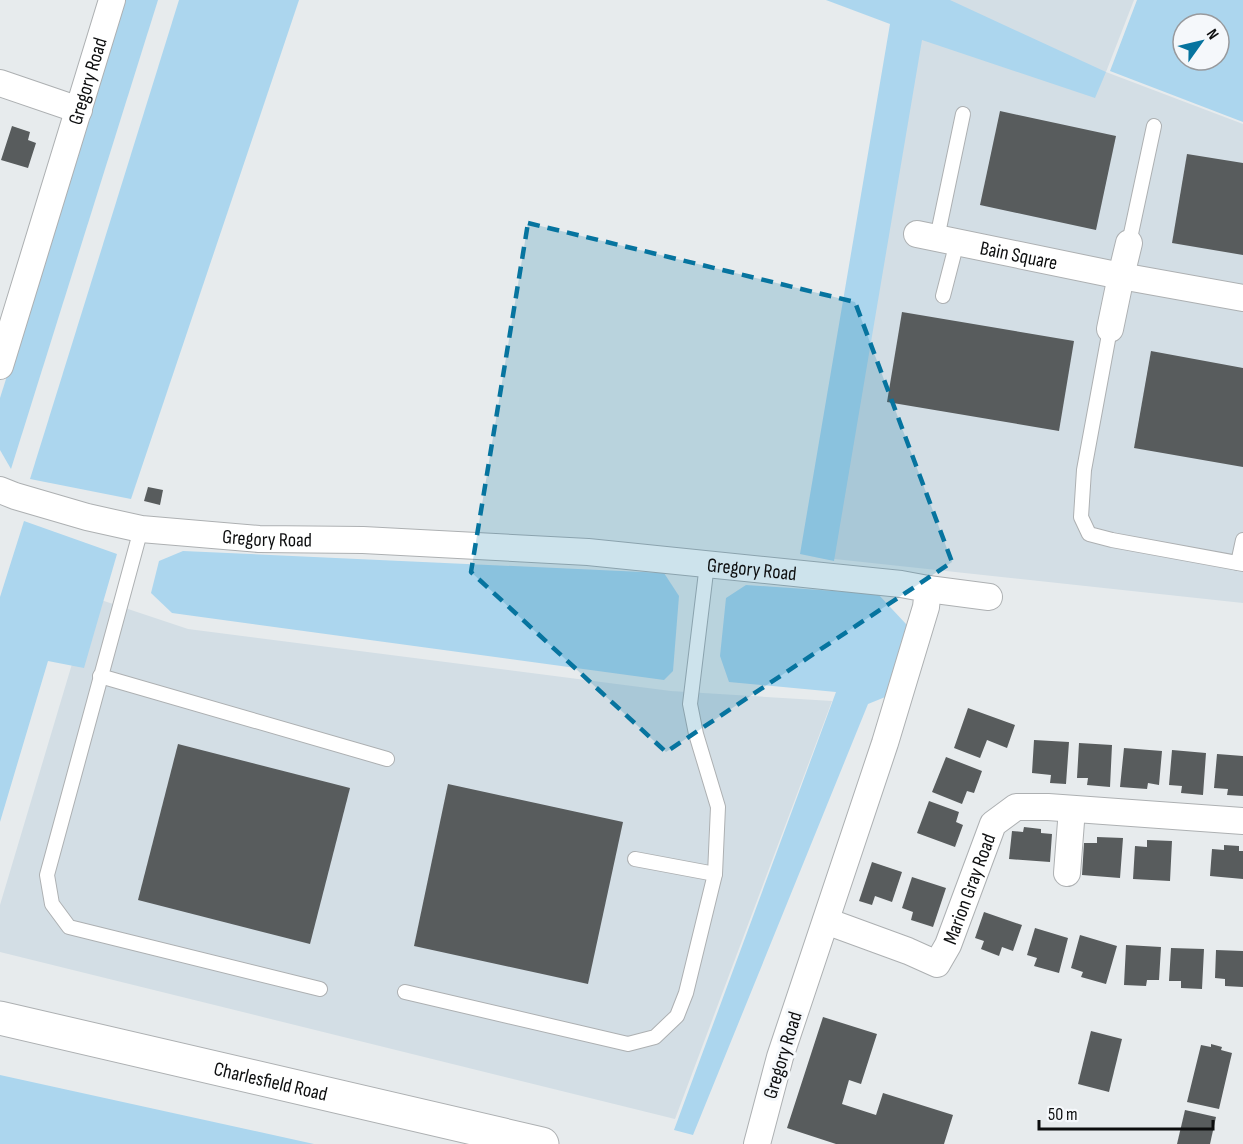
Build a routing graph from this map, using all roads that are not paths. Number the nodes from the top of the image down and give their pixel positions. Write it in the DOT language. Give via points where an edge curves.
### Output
graph roads {
  1 [pos="112,0"];
  2 [pos="0,83"];
  3 [pos="79,110"];
  4 [pos="963,114"];
  5 [pos="1154,126"];
  6 [pos="937,238"];
  7 [pos="1129,243"];
  8 [pos="1121,276"];
  9 [pos="943,296"];
  10 [pos="1243,298"];
  11 [pos="1110,329"];
  12 [pos="0,366"];
  13 [pos="0,490"];
  14 [pos="141,529"];
  15 [pos="1243,540"];
  16 [pos="1240,563"];
  17 [pos="707,564"];
  18 [pos="928,589"];
  19 [pos="989,597"];
  20 [pos="100,676"];
  21 [pos="387,759"];
  22 [pos="1072,809"];
  23 [pos="1243,821"];
  24 [pos="635,859"];
  25 [pos="1067,873"];
  26 [pos="715,874"];
  27 [pos="826,921"];
  28 [pos="320,989"];
  29 [pos="405,992"];
  30 [pos="0,1018"];
  31 [pos="542,1144"];
  32 [pos="758,1144"];
  1 -- 3 [label="street, Gregory Road"];
  2 -- 3 [label="street"];
  3 -- 12 [label="street, Gregory Road"];
  4 -- 6 [label="lane"];
  5 -- 7 [label="lane"];
  6 -- 8 [label="street, Bain Square"];
  6 -- 9 [label="lane"];
  7 -- 8 [label="street"];
  8 -- 10 [label="street, Bain Square"];
  8 -- 11 [label="street"];
  11 -- 16 [label="lane" via="1084,470 1081,517 1089,534"];
  13 -- 14 [label="street, Gregory Road"];
  14 -- 17 [label="street, Gregory Road" via="259,539 363,540 588,552"];
  14 -- 20 [label="lane"];
  15 -- 16 [label="lane"];
  17 -- 18 [label="street, Gregory Road"];
  17 -- 26 [label="lane" via="690,704 718,807"];
  18 -- 19 [label="street"];
  18 -- 27 [label="street, Gregory Road" via="885,743"];
  20 -- 21 [label="lane"];
  20 -- 28 [label="lane" via="46,875 52,904 69,927"];
  22 -- 23 [label="street, Marion Gray Road"];
  22 -- 25 [label="street"];
  22 -- 27 [label="street, Marion Gray Road" via="1016,807 993,824 948,945 937,964"];
  24 -- 26 [label="lane"];
  26 -- 29 [label="lane" via="686,993 677,1016 655,1037 628,1044"];
  27 -- 32 [label="street, Gregory Road" via="780,1056"];
  30 -- 31 [label="street, Charlesfield Road"];
}
